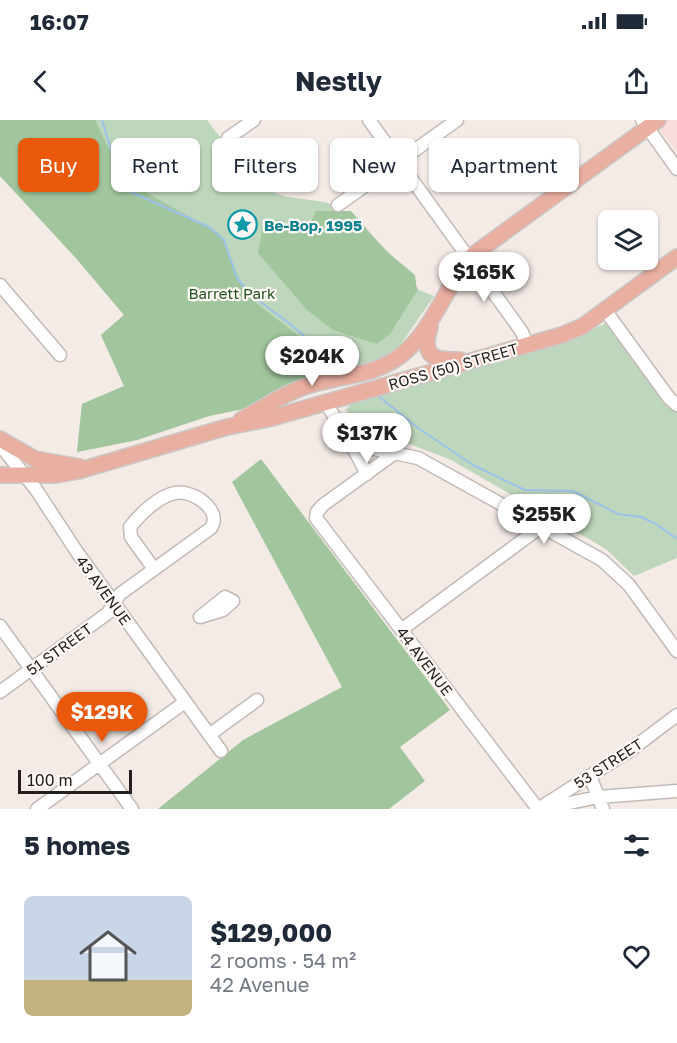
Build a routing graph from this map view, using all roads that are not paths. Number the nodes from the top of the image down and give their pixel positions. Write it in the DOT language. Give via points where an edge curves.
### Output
graph roads {
  1 [pos="254,120"];
  2 [pos="369,120"];
  3 [pos="457,120"];
  4 [pos="649,123"];
  5 [pos="228,138"];
  6 [pos="382,138"];
  7 [pos="417,148"];
  8 [pos="677,168"];
  9 [pos="417,186"];
  10 [pos="356,192"];
  11 [pos="338,205"];
  12 [pos="677,257"];
  13 [pos="470,258"];
  14 [pos="0,285"];
  15 [pos="605,310"];
  16 [pos="432,318"];
  17 [pos="527,345"];
  18 [pos="60,355"];
  19 [pos="481,360"];
  20 [pos="336,379"];
  21 [pos="289,394"];
  22 [pos="326,403"];
  23 [pos="677,405"];
  24 [pos="227,427"];
  25 [pos="0,438"];
  26 [pos="351,442"];
  27 [pos="0,445"];
  28 [pos="395,453"];
  29 [pos="88,468"];
  30 [pos="367,474"];
  31 [pos="0,475"];
  32 [pos="25,476"];
  33 [pos="543,526"];
  34 [pos="154,569"];
  35 [pos="114,604"];
  36 [pos="0,626"];
  37 [pos="401,630"];
  38 [pos="677,651"];
  39 [pos="32,669"];
  40 [pos="0,692"];
  41 [pos="257,700"];
  42 [pos="185,702"];
  43 [pos="677,715"];
  44 [pos="209,735"];
  45 [pos="221,751"];
  46 [pos="100,763"];
  47 [pos="590,776"];
  48 [pos="677,791"];
  49 [pos="598,796"];
  50 [pos="37,809"];
  51 [pos="132,809"];
  52 [pos="538,809"];
  53 [pos="603,809"];
  1 -- 5 [label="street"];
  2 -- 6 [label="street"];
  3 -- 7 [label="street"];
  4 -- 8 [label="street"];
  4 -- 13 [label="main road"];
  9 -- 13 [label="street"];
  10 -- 11 [label="street"];
  12 -- 15 [label="main road, ROSS (50) STREET"];
  13 -- 16 [label="main road"];
  13 -- 17 [label="street"];
  14 -- 18 [label="street"];
  15 -- 17 [label="main road, ROSS (50) STREET" via="572,331"];
  15 -- 23 [label="street"];
  16 -- 19 [label="main road" via="426,343 432,356 444,360"];
  16 -- 20 [label="main road" via="403,354 382,367"];
  17 -- 19 [label="main road, ROSS (50) STREET"];
  19 -- 22 [label="main road, ROSS (50) STREET"];
  20 -- 21 [label="main road"];
  20 -- 22 [label="main road"];
  21 -- 22 [label="main road" via="305,391"];
  21 -- 24 [label="main road"];
  22 -- 24 [label="main road, ROSS (50) STREET"];
  22 -- 26 [label="street"];
  24 -- 29 [label="main road, ROSS (50) STREET"];
  25 -- 29 [label="main road" via="35,459"];
  26 -- 28 [label="street"];
  26 -- 30 [label="street"];
  27 -- 32 [label="street, 43 AVENUE"];
  28 -- 30 [label="street"];
  28 -- 33 [label="street" via="418,458"];
  29 -- 32 [label="main road, ROSS (50) STREET"];
  30 -- 37 [label="street, 44 AVENUE" via="317,512 318,521"];
  31 -- 32 [label="main road, ROSS (50) STREET"];
  32 -- 35 [label="street, 43 AVENUE"];
  33 -- 37 [label="street"];
  33 -- 38 [label="street" via="619,573"];
  34 -- 34 [label="street, 51 STREET" via="214,525 211,511 195,496 179,492 167,495 130,527 131,537"];
  34 -- 35 [label="street, 51 STREET" via="120,594"];
  35 -- 39 [label="street, 51 STREET" via="108,614"];
  35 -- 42 [label="street, 43 AVENUE"];
  36 -- 39 [label="street"];
  37 -- 52 [label="street, 44 AVENUE"];
  39 -- 40 [label="street, 51 STREET"];
  39 -- 46 [label="street"];
  41 -- 44 [label="street"];
  42 -- 44 [label="street, 43 AVENUE"];
  42 -- 46 [label="street"];
  43 -- 47 [label="street, 53 STREET"];
  44 -- 45 [label="street, 43 AVENUE"];
  46 -- 50 [label="street"];
  46 -- 51 [label="street"];
  47 -- 49 [label="street"];
  47 -- 52 [label="street, 53 STREET"];
  48 -- 49 [label="street"];
  49 -- 52 [label="street"];
  49 -- 53 [label="street"];
}
